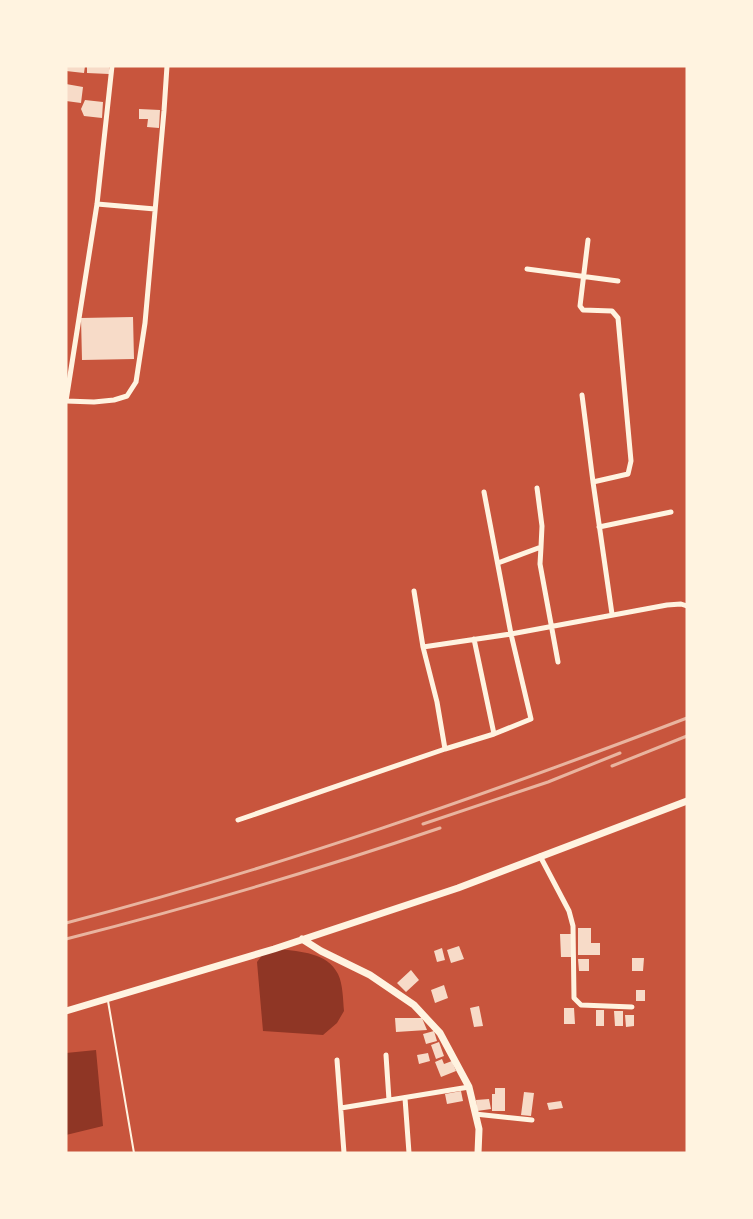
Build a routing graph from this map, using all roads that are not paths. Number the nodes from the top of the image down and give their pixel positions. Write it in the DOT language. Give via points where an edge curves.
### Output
graph roads {
  1 [pos="112,66"];
  2 [pos="167,66"];
  3 [pos="97,204"];
  4 [pos="155,209"];
  5 [pos="588,240"];
  6 [pos="527,269"];
  7 [pos="582,278"];
  8 [pos="618,281"];
  9 [pos="582,395"];
  10 [pos="66,401"];
  11 [pos="592,482"];
  12 [pos="537,488"];
  13 [pos="484,492"];
  14 [pos="671,512"];
  15 [pos="599,528"];
  16 [pos="541,547"];
  17 [pos="498,563"];
  18 [pos="414,591"];
  19 [pos="687,606"];
  20 [pos="612,614"];
  21 [pos="550,626"];
  22 [pos="511,634"];
  23 [pos="474,639"];
  24 [pos="423,647"];
  25 [pos="558,662"];
  26 [pos="494,734"];
  27 [pos="445,749"];
  28 [pos="687,801"];
  29 [pos="238,820"];
  30 [pos="540,856"];
  31 [pos="302,939"];
  32 [pos="107,998"];
  33 [pos="632,1006"];
  34 [pos="66,1011"];
  35 [pos="386,1055"];
  36 [pos="337,1060"];
  37 [pos="469,1087"];
  38 [pos="405,1098"];
  39 [pos="390,1100"];
  40 [pos="341,1108"];
  41 [pos="475,1113"];
  42 [pos="532,1120"];
  43 [pos="134,1153"];
  44 [pos="344,1153"];
  45 [pos="409,1153"];
  46 [pos="478,1153"];
  1 -- 3 [label="street"];
  2 -- 4 [label="street"];
  3 -- 4 [label="street"];
  3 -- 10 [label="street"];
  4 -- 10 [label="street" via="145,323 133,390 114,400"];
  5 -- 7 [label="street"];
  6 -- 7 [label="street"];
  7 -- 8 [label="street"];
  7 -- 11 [label="street" via="580,308 612,311 618,318 631,461 628,474"];
  9 -- 11 [label="street"];
  11 -- 15 [label="street"];
  12 -- 16 [label="street"];
  13 -- 17 [label="street"];
  14 -- 15 [label="street"];
  15 -- 20 [label="street"];
  16 -- 17 [label="street"];
  16 -- 21 [label="street"];
  17 -- 22 [label="street"];
  18 -- 24 [label="street"];
  19 -- 20 [label="street" via="676,604"];
  20 -- 21 [label="street"];
  21 -- 22 [label="street"];
  21 -- 25 [label="street"];
  22 -- 23 [label="street"];
  22 -- 26 [label="street" via="531,719"];
  23 -- 24 [label="street"];
  23 -- 26 [label="street"];
  24 -- 27 [label="street"];
  26 -- 27 [label="street"];
  27 -- 29 [label="street"];
  28 -- 30 [label="street"];
  30 -- 31 [label="street" via="458,888"];
  30 -- 33 [label="street" via="573,926 574,998 581,1005"];
  31 -- 32 [label="street"];
  31 -- 37 [label="street" via="370,975 414,1005 440,1032"];
  32 -- 34 [label="street"];
  32 -- 43 [label="lane"];
  35 -- 39 [label="street"];
  36 -- 40 [label="street"];
  37 -- 38 [label="street"];
  37 -- 41 [label="street"];
  38 -- 39 [label="street"];
  38 -- 45 [label="street"];
  39 -- 40 [label="street"];
  40 -- 44 [label="street"];
  41 -- 42 [label="street"];
  41 -- 46 [label="street"];
}
